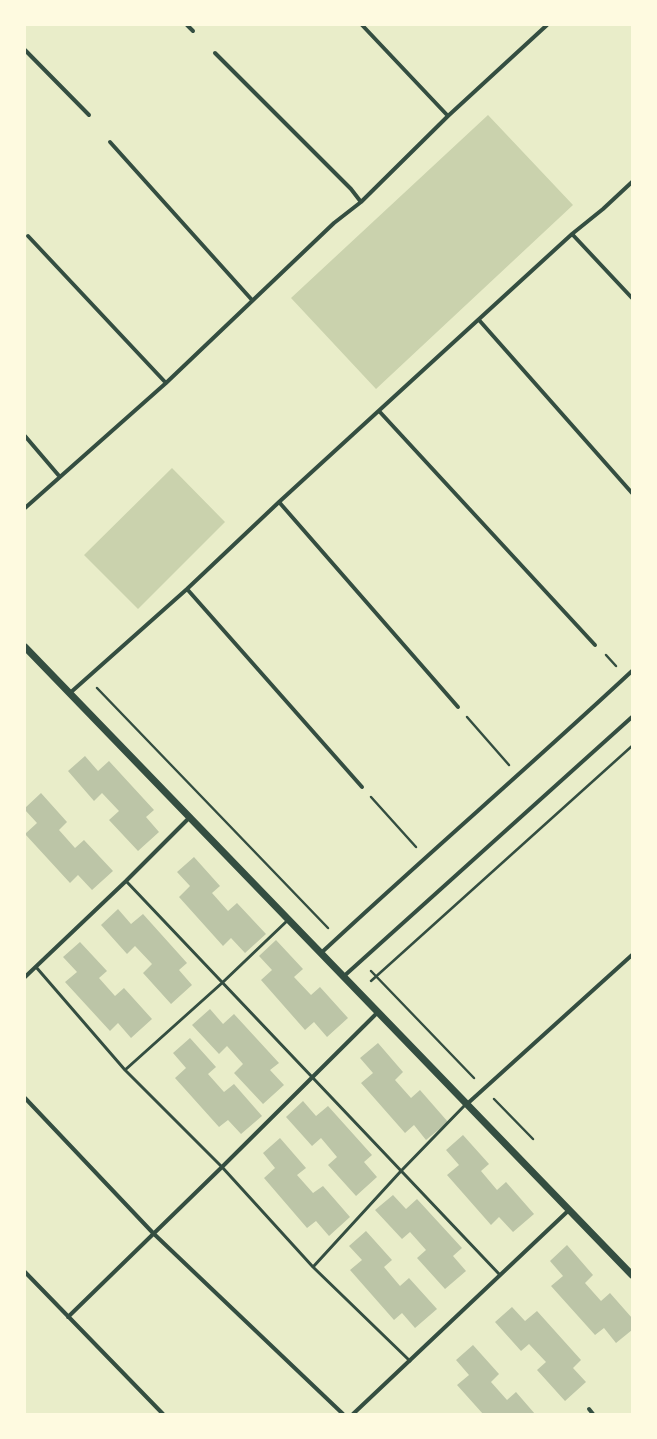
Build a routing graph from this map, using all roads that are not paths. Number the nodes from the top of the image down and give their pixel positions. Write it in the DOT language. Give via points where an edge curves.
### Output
graph roads {
  1 [pos="187,25"];
  2 [pos="362,25"];
  3 [pos="544,26"];
  4 [pos="193,31"];
  5 [pos="25,50"];
  6 [pos="215,53"];
  7 [pos="89,115"];
  8 [pos="448,116"];
  9 [pos="110,142"];
  10 [pos="632,182"];
  11 [pos="361,202"];
  12 [pos="572,234"];
  13 [pos="28,236"];
  14 [pos="632,298"];
  15 [pos="252,300"];
  16 [pos="479,320"];
  17 [pos="166,383"];
  18 [pos="379,411"];
  19 [pos="25,436"];
  20 [pos="60,477"];
  21 [pos="632,493"];
  22 [pos="279,502"];
  23 [pos="25,508"];
  24 [pos="187,589"];
  25 [pos="595,645"];
  26 [pos="25,647"];
  27 [pos="632,671"];
  28 [pos="70,693"];
  29 [pos="458,707"];
  30 [pos="632,717"];
  31 [pos="362,787"];
  32 [pos="188,818"];
  33 [pos="126,881"];
  34 [pos="288,920"];
  35 [pos="321,953"];
  36 [pos="632,954"];
  37 [pos="36,967"];
  38 [pos="25,977"];
  39 [pos="343,977"];
  40 [pos="222,983"];
  41 [pos="378,1012"];
  42 [pos="124,1070"];
  43 [pos="312,1077"];
  44 [pos="25,1098"];
  45 [pos="467,1104"];
  46 [pos="222,1167"];
  47 [pos="401,1171"];
  48 [pos="569,1210"];
  49 [pos="153,1233"];
  50 [pos="313,1267"];
  51 [pos="25,1272"];
  52 [pos="500,1275"];
  53 [pos="632,1275"];
  54 [pos="68,1317"];
  55 [pos="410,1361"];
  56 [pos="589,1409"];
  57 [pos="163,1414"];
  58 [pos="344,1414"];
  59 [pos="353,1414"];
  60 [pos="593,1414"];
  1 -- 4 [label="street"];
  2 -- 8 [label="street"];
  3 -- 8 [label="street"];
  5 -- 7 [label="street"];
  6 -- 11 [label="street"];
  8 -- 11 [label="street"];
  9 -- 15 [label="street"];
  10 -- 12 [label="street"];
  11 -- 15 [label="street" via="334,223"];
  12 -- 14 [label="street"];
  12 -- 16 [label="street"];
  13 -- 17 [label="street"];
  15 -- 17 [label="street"];
  16 -- 18 [label="street"];
  16 -- 21 [label="street"];
  17 -- 20 [label="street"];
  18 -- 22 [label="street"];
  18 -- 25 [label="street"];
  19 -- 20 [label="street"];
  20 -- 23 [label="street"];
  22 -- 24 [label="street"];
  22 -- 29 [label="street"];
  24 -- 28 [label="street"];
  24 -- 31 [label="street"];
  26 -- 28 [label="street"];
  27 -- 35 [label="street"];
  28 -- 32 [label="street"];
  30 -- 39 [label="street"];
  32 -- 33 [label="street"];
  32 -- 34 [label="street"];
  33 -- 37 [label="street"];
  33 -- 40 [label="lane"];
  34 -- 35 [label="street"];
  34 -- 40 [label="lane"];
  35 -- 39 [label="street"];
  36 -- 45 [label="street"];
  37 -- 38 [label="street"];
  37 -- 42 [label="lane"];
  39 -- 41 [label="street"];
  40 -- 42 [label="lane"];
  40 -- 43 [label="lane"];
  41 -- 43 [label="street"];
  41 -- 45 [label="street"];
  42 -- 46 [label="lane"];
  43 -- 46 [label="street"];
  43 -- 47 [label="lane"];
  44 -- 49 [label="street"];
  45 -- 47 [label="lane"];
  45 -- 48 [label="street"];
  46 -- 49 [label="street"];
  46 -- 50 [label="lane"];
  47 -- 50 [label="lane"];
  47 -- 52 [label="lane"];
  48 -- 52 [label="street"];
  48 -- 53 [label="street"];
  49 -- 54 [label="street"];
  49 -- 58 [label="street"];
  50 -- 55 [label="lane"];
  51 -- 54 [label="street"];
  52 -- 55 [label="street"];
  54 -- 57 [label="street"];
  55 -- 59 [label="street"];
  56 -- 60 [label="street"];
}
